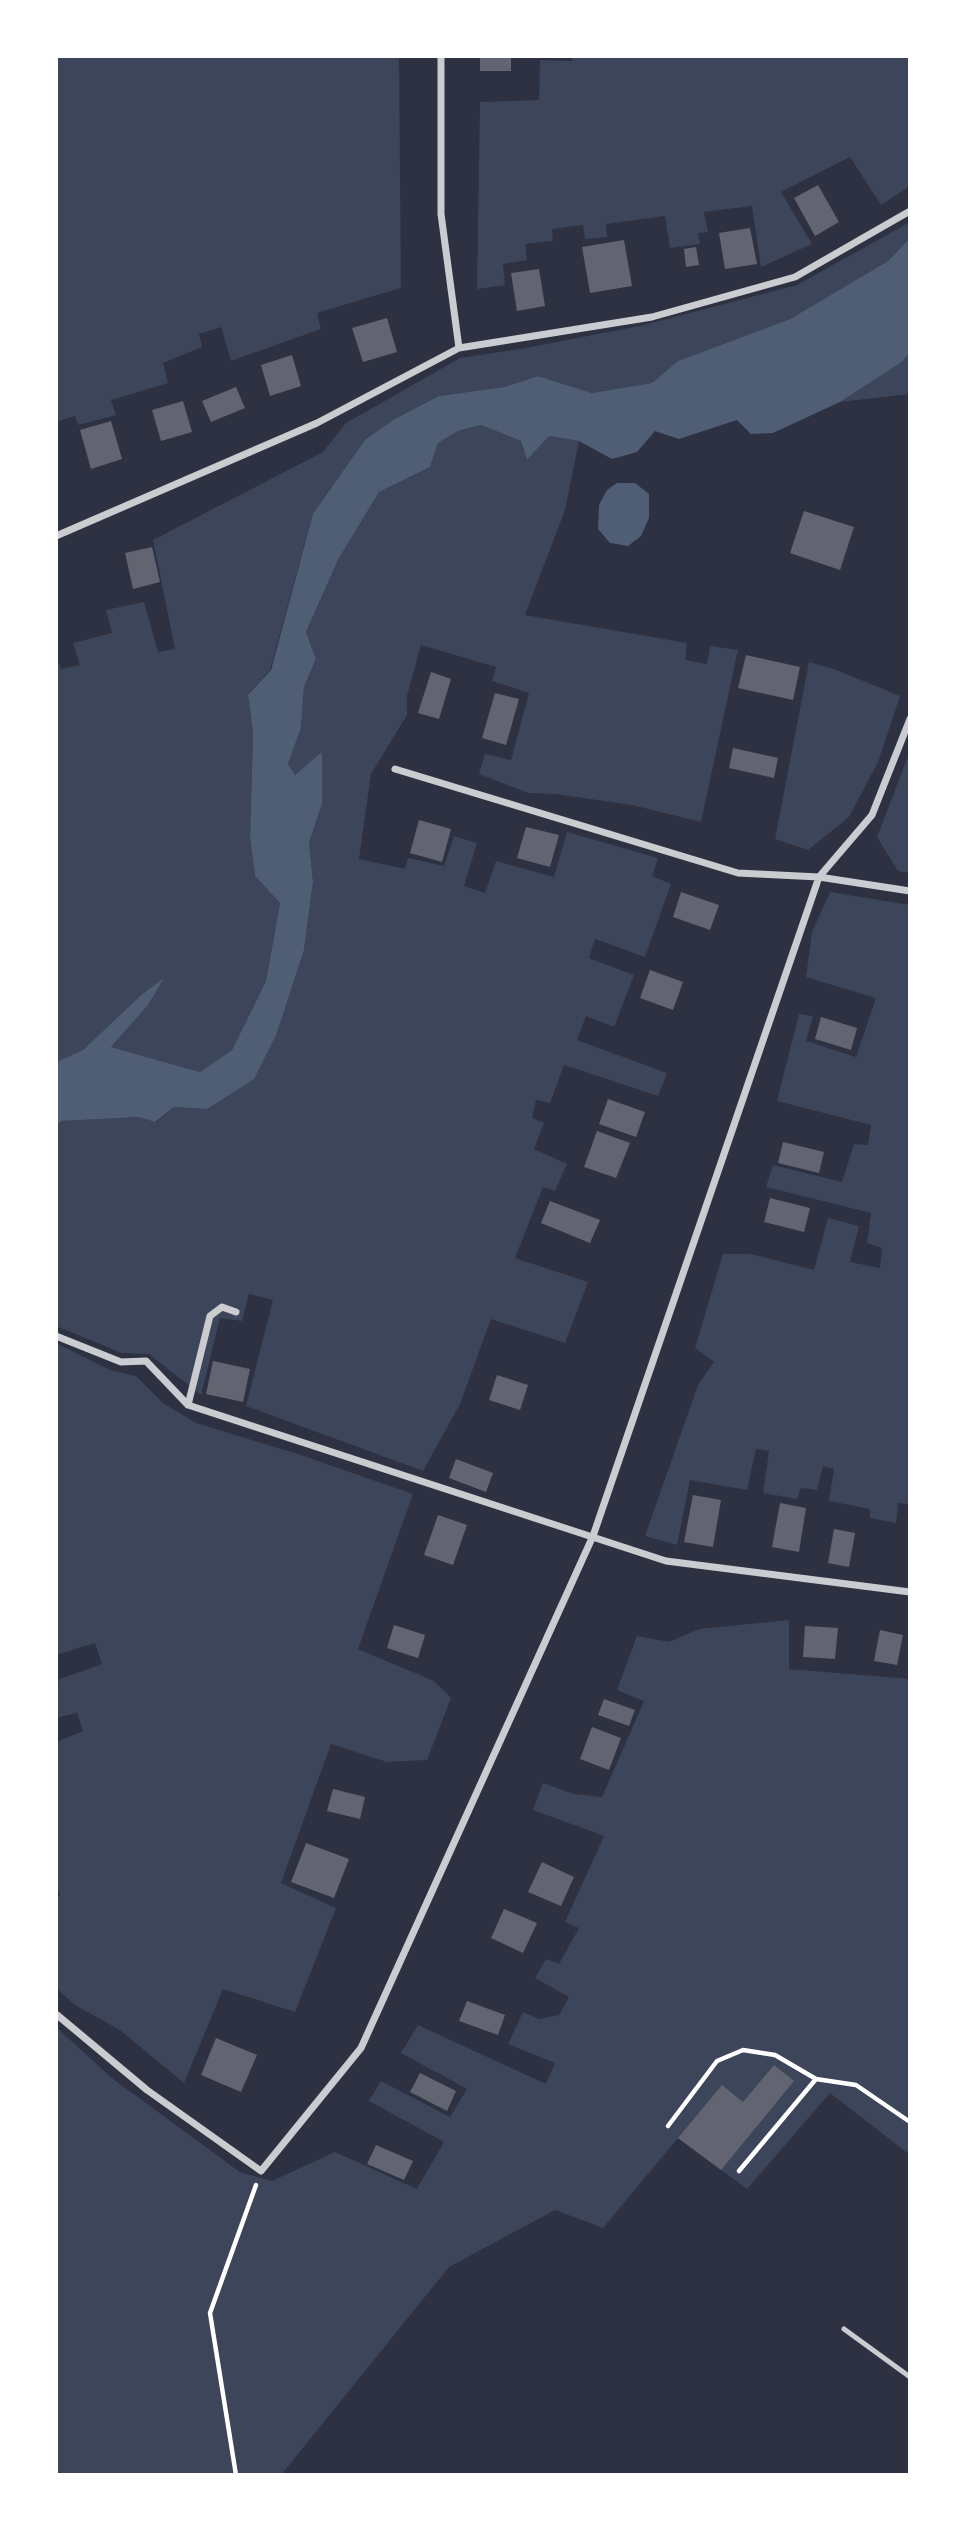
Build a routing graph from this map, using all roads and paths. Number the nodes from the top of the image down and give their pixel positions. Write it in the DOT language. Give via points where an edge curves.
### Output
graph roads {
  1 [pos="441,56"];
  2 [pos="910,211"];
  3 [pos="459,348"];
  4 [pos="56,536"];
  5 [pos="910,719"];
  6 [pos="395,769"];
  7 [pos="819,877"];
  8 [pos="910,891"];
  9 [pos="236,1312"];
  10 [pos="56,1336"];
  11 [pos="188,1405"];
  12 [pos="593,1536"];
  13 [pos="910,1592"];
  14 [pos="56,2014"];
  15 [pos="816,2079"];
  16 [pos="910,2122"];
  17 [pos="668,2126"];
  18 [pos="261,2171"];
  19 [pos="739,2171"];
  20 [pos="844,2329"];
  21 [pos="910,2377"];
  22 [pos="236,2475"];
  1 -- 3 [label="street" via="441,214"];
  2 -- 3 [label="street" via="795,277 652,317"];
  3 -- 4 [label="street" via="317,423"];
  5 -- 7 [label="street" via="872,815"];
  6 -- 7 [label="street" via="738,873"];
  7 -- 8 [label="street"];
  7 -- 12 [label="street"];
  9 -- 11 [label="street" via="222,1307 210,1316"];
  10 -- 11 [label="street" via="121,1362 146,1362"];
  11 -- 12 [label="street"];
  12 -- 13 [label="street" via="666,1561"];
  12 -- 18 [label="street" via="361,2048"];
  14 -- 18 [label="street" via="147,2090"];
  15 -- 16 [label="path" via="856,2085"];
  15 -- 17 [label="path" via="775,2055 743,2050 717,2061"];
  15 -- 19 [label="path"];
  18 -- 22 [label="path" via="210,2313"];
  20 -- 21 [label="lane"];
}
